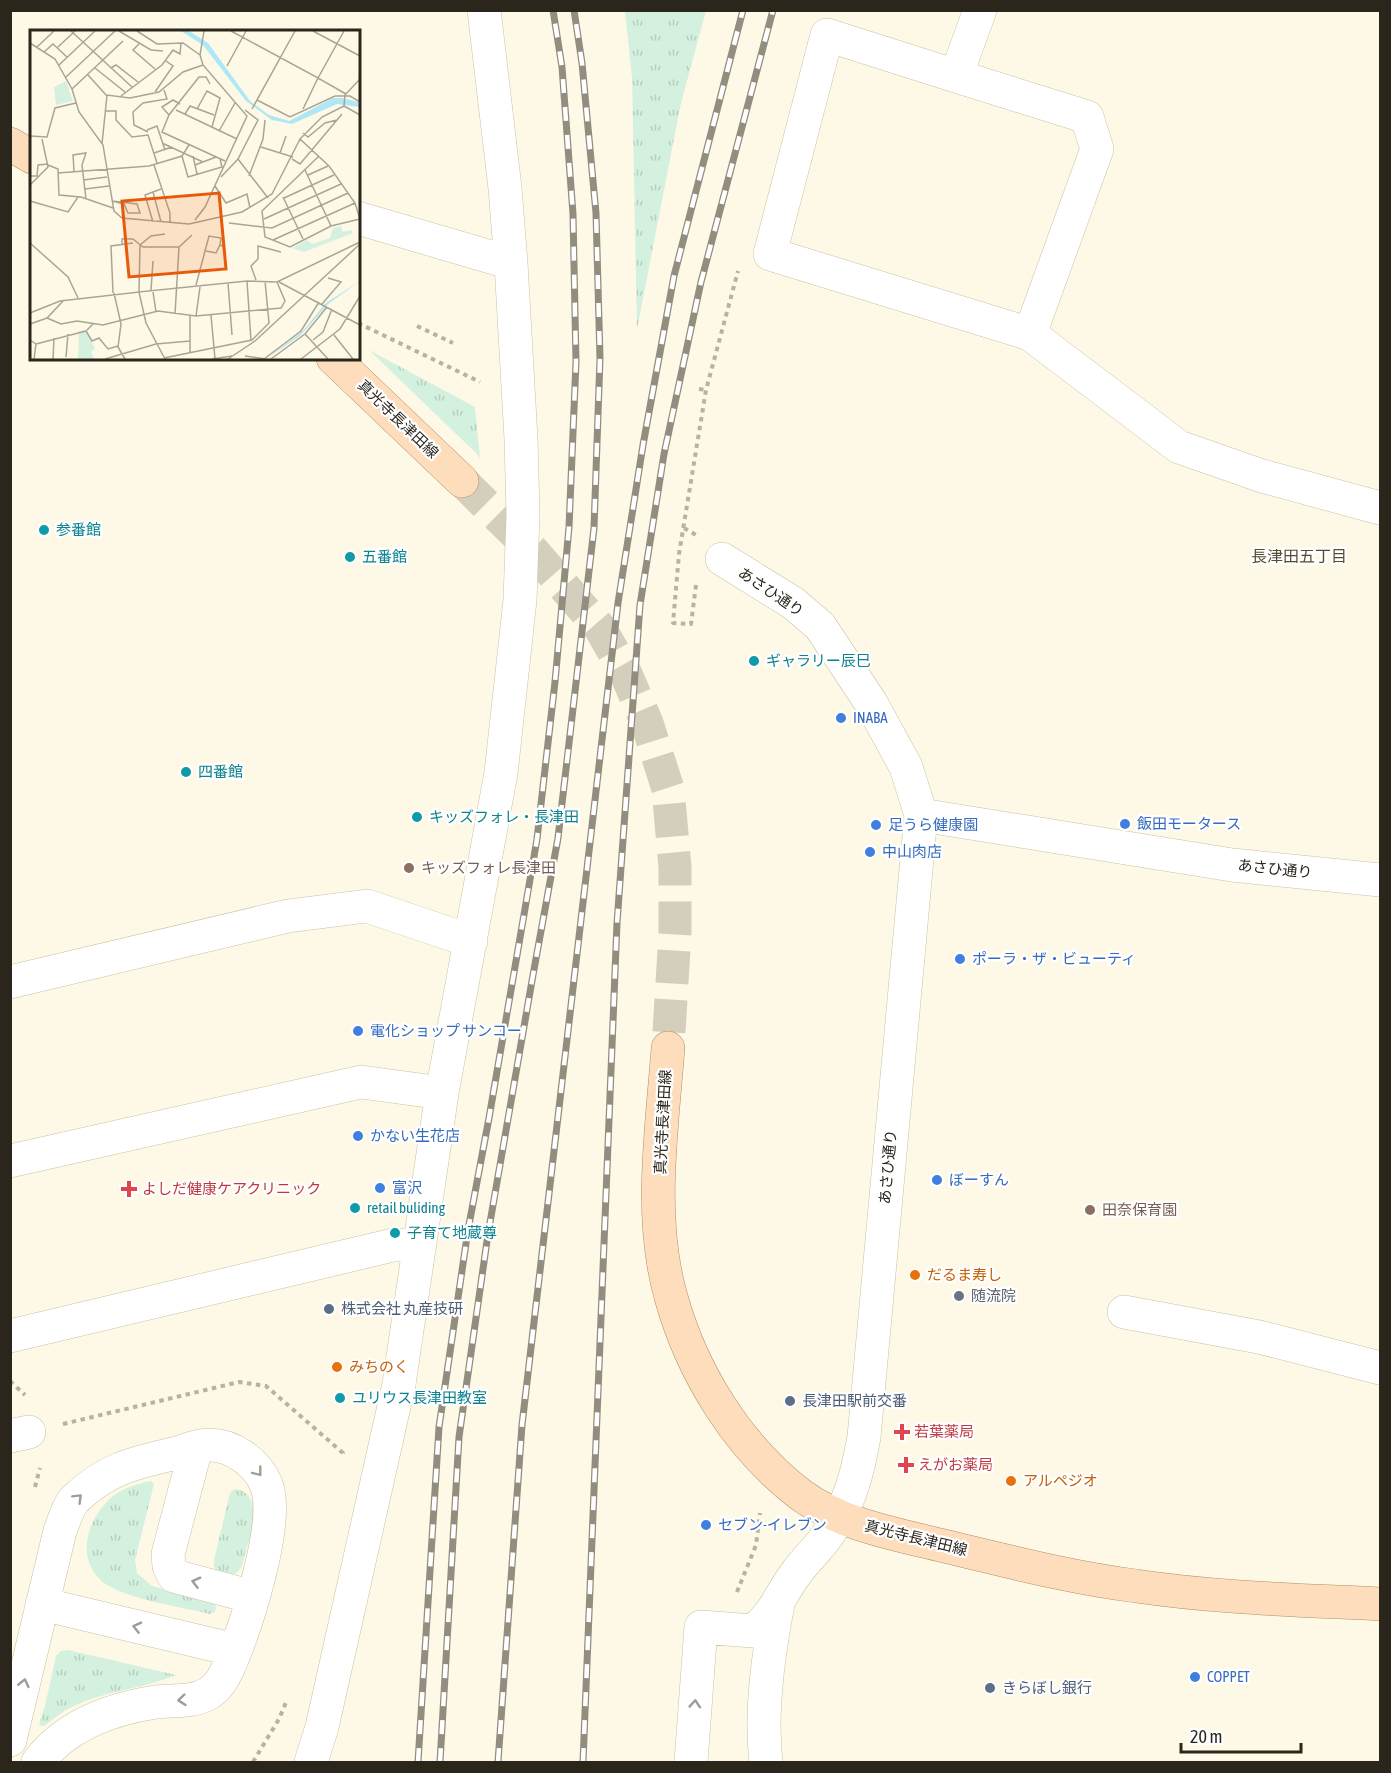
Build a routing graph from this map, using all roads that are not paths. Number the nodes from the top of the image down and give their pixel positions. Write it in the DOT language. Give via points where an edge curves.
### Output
graph roads {
  1 [pos="484,10"];
  2 [pos="980,10"];
  3 [pos="956,76"];
  4 [pos="10,144"];
  5 [pos="30,156"];
  6 [pos="360,219"];
  7 [pos="511,263"];
  8 [pos="1030,334"];
  9 [pos="335,360"];
  10 [pos="462,481"];
  11 [pos="1380,508"];
  12 [pos="722,559"];
  13 [pos="921,815"];
  14 [pos="1380,880"];
  15 [pos="471,941"];
  16 [pos="10,982"];
  17 [pos="668,1048"];
  18 [pos="442,1093"];
  19 [pos="10,1161"];
  20 [pos="420,1245"];
  21 [pos="1124,1312"];
  22 [pos="10,1336"];
  23 [pos="1380,1368"];
  24 [pos="196,1448"];
  25 [pos="840,1516"];
  26 [pos="253,1597"];
  27 [pos="42,1604"];
  28 [pos="778,1604"];
  29 [pos="1380,1604"];
  30 [pos="235,1650"];
  31 [pos="10,1740"];
  32 [pos="38,1762"];
  33 [pos="311,1762"];
  34 [pos="691,1762"];
  35 [pos="766,1762"];
  1 -- 7 [label="street"];
  2 -- 3 [label="street"];
  3 -- 8 [label="street" via="1087,117 1096,149"];
  3 -- 8 [label="street" via="827,35 770,254"];
  4 -- 5 [label="main road"];
  6 -- 7 [label="street"];
  7 -- 15 [label="street" via="522,450 520,600 501,773"];
  8 -- 11 [label="street" via="1179,447 1262,476"];
  9 -- 10 [label="main road, 真光寺長津田線"];
  12 -- 13 [label="street, あさひ通り" via="793,603 820,626 876,712 906,767"];
  13 -- 14 [label="street, あさひ通り" via="1232,865"];
  13 -- 25 [label="street, あさひ通り" via="864,1437 853,1485"];
  15 -- 16 [label="street" via="367,906 288,916"];
  15 -- 18 [label="street"];
  17 -- 25 [label="main road, 真光寺長津田線" via="659,1174 660,1240 670,1296 685,1340 707,1385 749,1445 802,1496"];
  18 -- 19 [label="street" via="361,1082"];
  18 -- 20 [label="street"];
  20 -- 22 [label="street" via="393,1245"];
  20 -- 33 [label="street" via="399,1384"];
  21 -- 23 [label="street" via="1259,1337"];
  24 -- 26 [label="street, one-way" via="226,1448 243,1456 265,1482 271,1516"];
  26 -- 24 [label="street, one-way" via="174,1576 168,1566"];
  27 -- 24 [label="street, one-way" via="60,1531 73,1501 100,1478 123,1466"];
  25 -- 28 [label="street, あさひ通り" via="796,1573"];
  25 -- 29 [label="main road, 真光寺長津田線" via="886,1532 1046,1570 1134,1586 1208,1595"];
  26 -- 30 [label="street"];
  30 -- 27 [label="street, one-way"];
  31 -- 27 [label="street, one-way"];
  34 -- 28 [label="street, one-way" via="701,1628 753,1631"];
  28 -- 35 [label="street" via="768,1675"];
  30 -- 32 [label="street, one-way" via="218,1686 207,1694 189,1701 155,1702 107,1714 75,1727 48,1748"];
}
